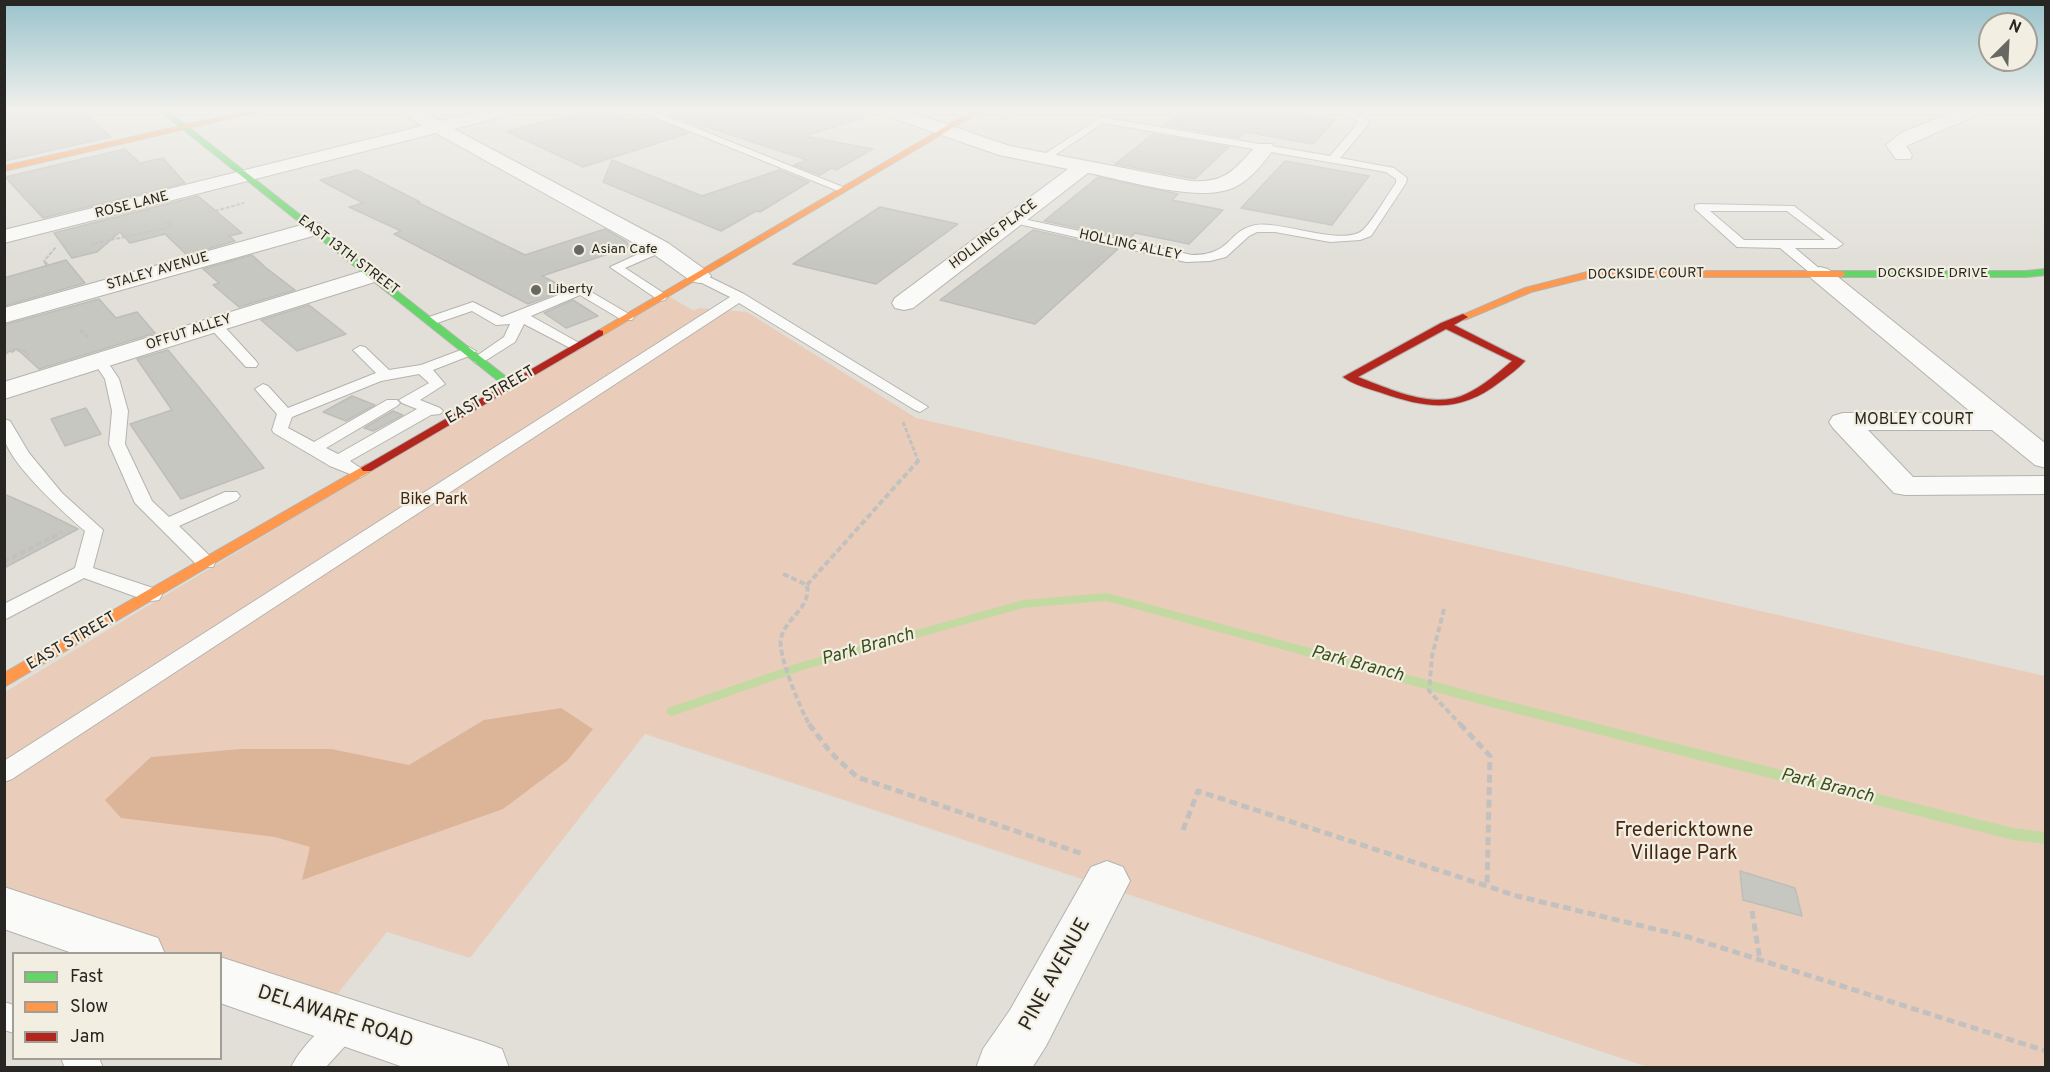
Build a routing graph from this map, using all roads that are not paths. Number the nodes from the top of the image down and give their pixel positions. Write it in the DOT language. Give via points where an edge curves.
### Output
graph roads {
  1 [pos="40,161"];
  2 [pos="225,161"];
  3 [pos="309,161"];
  4 [pos="497,161"];
  5 [pos="772,161"];
  6 [pos="892,161"];
  7 [pos="1052,161"];
  8 [pos="1252,161"];
  9 [pos="1344,161"];
  10 [pos="1083,167"];
  11 [pos="4,169"];
  12 [pos="245,177"];
  13 [pos="843,189"];
  14 [pos="1014,220"];
  15 [pos="312,229"];
  16 [pos="4,237"];
  17 [pos="1783,244"];
  18 [pos="660,248"];
  19 [pos="2046,272"];
  20 [pos="1820,274"];
  21 [pos="374,275"];
  22 [pos="699,276"];
  23 [pos="660,297"];
  24 [pos="739,297"];
  25 [pos="904,303"];
  26 [pos="4,316"];
  27 [pos="520,316"];
  28 [pos="627,317"];
  29 [pos="431,321"];
  30 [pos="214,325"];
  31 [pos="1445,325"];
  32 [pos="576,347"];
  33 [pos="360,350"];
  34 [pos="96,351"];
  35 [pos="474,356"];
  36 [pos="251,364"];
  37 [pos="423,369"];
  38 [pos="386,375"];
  39 [pos="510,385"];
  40 [pos="353,387"];
  41 [pos="262,389"];
  42 [pos="4,391"];
  43 [pos="400,402"];
  44 [pos="920,407"];
  45 [pos="429,409"];
  46 [pos="285,414"];
  47 [pos="453,418"];
  48 [pos="2000,421"];
  49 [pos="4,424"];
  50 [pos="314,448"];
  51 [pos="2046,459"];
  52 [pos="336,462"];
  53 [pos="360,473"];
  54 [pos="2046,485"];
  55 [pos="231,496"];
  56 [pos="167,525"];
  57 [pos="206,563"];
  58 [pos="83,570"];
  59 [pos="152,595"];
  60 [pos="4,613"];
  61 [pos="4,681"];
  62 [pos="4,773"];
  63 [pos="1098,868"];
  64 [pos="9,914"];
  65 [pos="134,952"];
  66 [pos="222,981"];
  67 [pos="347,1022"];
  68 [pos="304,1068"];
  69 [pos="483,1068"];
  70 [pos="1002,1068"];
  1 -- 11 [label="street"];
  2 -- 12 [label="street, EAST 13TH STREET"];
  3 -- 12 [label="street, ROSE LANE"];
  4 -- 18 [label="street"];
  5 -- 13 [label="lane"];
  6 -- 13 [label="street, EAST STREET"];
  7 -- 10 [label="street"];
  8 -- 10 [label="street" via="1231,183 1215,188"];
  9 -- 14 [label="lane, HOLLING ALLEY" via="1390,170 1402,178 1362,236 1337,238 1283,229 1254,229 1244,232 1225,253 1194,259"];
  10 -- 14 [label="street, HOLLING PLACE"];
  12 -- 15 [label="street, EAST 13TH STREET"];
  12 -- 16 [label="street, ROSE LANE"];
  13 -- 22 [label="street, EAST STREET"];
  14 -- 25 [label="street, HOLLING PLACE"];
  15 -- 21 [label="street, EAST 13TH STREET"];
  15 -- 26 [label="street, STALEY AVENUE"];
  17 -- 17 [label="lane" via="1741,244 1699,207 1790,208 1837,244"];
  17 -- 20 [label="lane"];
  18 -- 22 [label="street"];
  18 -- 23 [label="lane" via="616,267"];
  19 -- 20 [label="street, DOCKSIDE DRIVE"];
  20 -- 31 [label="street, DOCKSIDE COURT" via="1591,274 1536,287"];
  20 -- 48 [label="street, MOBLEY COURT"];
  21 -- 29 [label="street, EAST 13TH STREET"];
  21 -- 30 [label="street, OFFUT ALLEY"];
  22 -- 23 [label="street, EAST STREET"];
  22 -- 24 [label="lane"];
  23 -- 28 [label="street, EAST STREET"];
  24 -- 44 [label="lane"];
  24 -- 62 [label="lane"];
  27 -- 28 [label="lane" via="581,290"];
  27 -- 29 [label="lane" via="501,322 474,306"];
  27 -- 32 [label="lane"];
  27 -- 35 [label="lane" via="510,339"];
  28 -- 32 [label="street, EAST STREET"];
  29 -- 35 [label="street, EAST 13TH STREET"];
  30 -- 34 [label="street, OFFUT ALLEY"];
  30 -- 36 [label="lane"];
  31 -- 31 [label="street, DOCKSIDE COURT" via="1437,328 1349,377 1389,392 1444,402 1461,400 1520,361"];
  32 -- 39 [label="street, EAST STREET"];
  33 -- 38 [label="lane"];
  34 -- 42 [label="street, OFFUT ALLEY"];
  34 -- 56 [label="lane" via="112,379 120,411 117,444 144,503"];
  35 -- 37 [label="lane"];
  35 -- 39 [label="street, EAST 13TH STREET"];
  37 -- 38 [label="lane"];
  37 -- 43 [label="lane" via="438,384"];
  38 -- 40 [label="lane"];
  39 -- 47 [label="street, EAST STREET"];
  40 -- 43 [label="lane"];
  40 -- 46 [label="lane"];
  41 -- 46 [label="lane"];
  43 -- 45 [label="lane"];
  43 -- 50 [label="lane"];
  45 -- 47 [label="lane"];
  45 -- 52 [label="lane"];
  46 -- 50 [label="lane" via="280,430"];
  47 -- 53 [label="street, EAST STREET"];
  48 -- 51 [label="street, MOBLEY COURT"];
  48 -- 54 [label="street, MOBLEY COURT" via="1842,422 1905,486"];
  49 -- 58 [label="lane" via="22,455 56,497 94,530"];
  50 -- 52 [label="lane"];
  52 -- 53 [label="lane"];
  53 -- 57 [label="street, EAST STREET"];
  55 -- 56 [label="lane"];
  56 -- 57 [label="lane"];
  57 -- 59 [label="street, EAST STREET"];
  58 -- 59 [label="lane"];
  58 -- 60 [label="lane"];
  59 -- 61 [label="street, EAST STREET"];
  63 -- 70 [label="street, PINE AVENUE" via="1028,1028"];
  64 -- 65 [label="street"];
  66 -- 67 [label="street, DELAWARE ROAD"];
  67 -- 68 [label="lane"];
  67 -- 69 [label="street, DELAWARE ROAD"];
}
